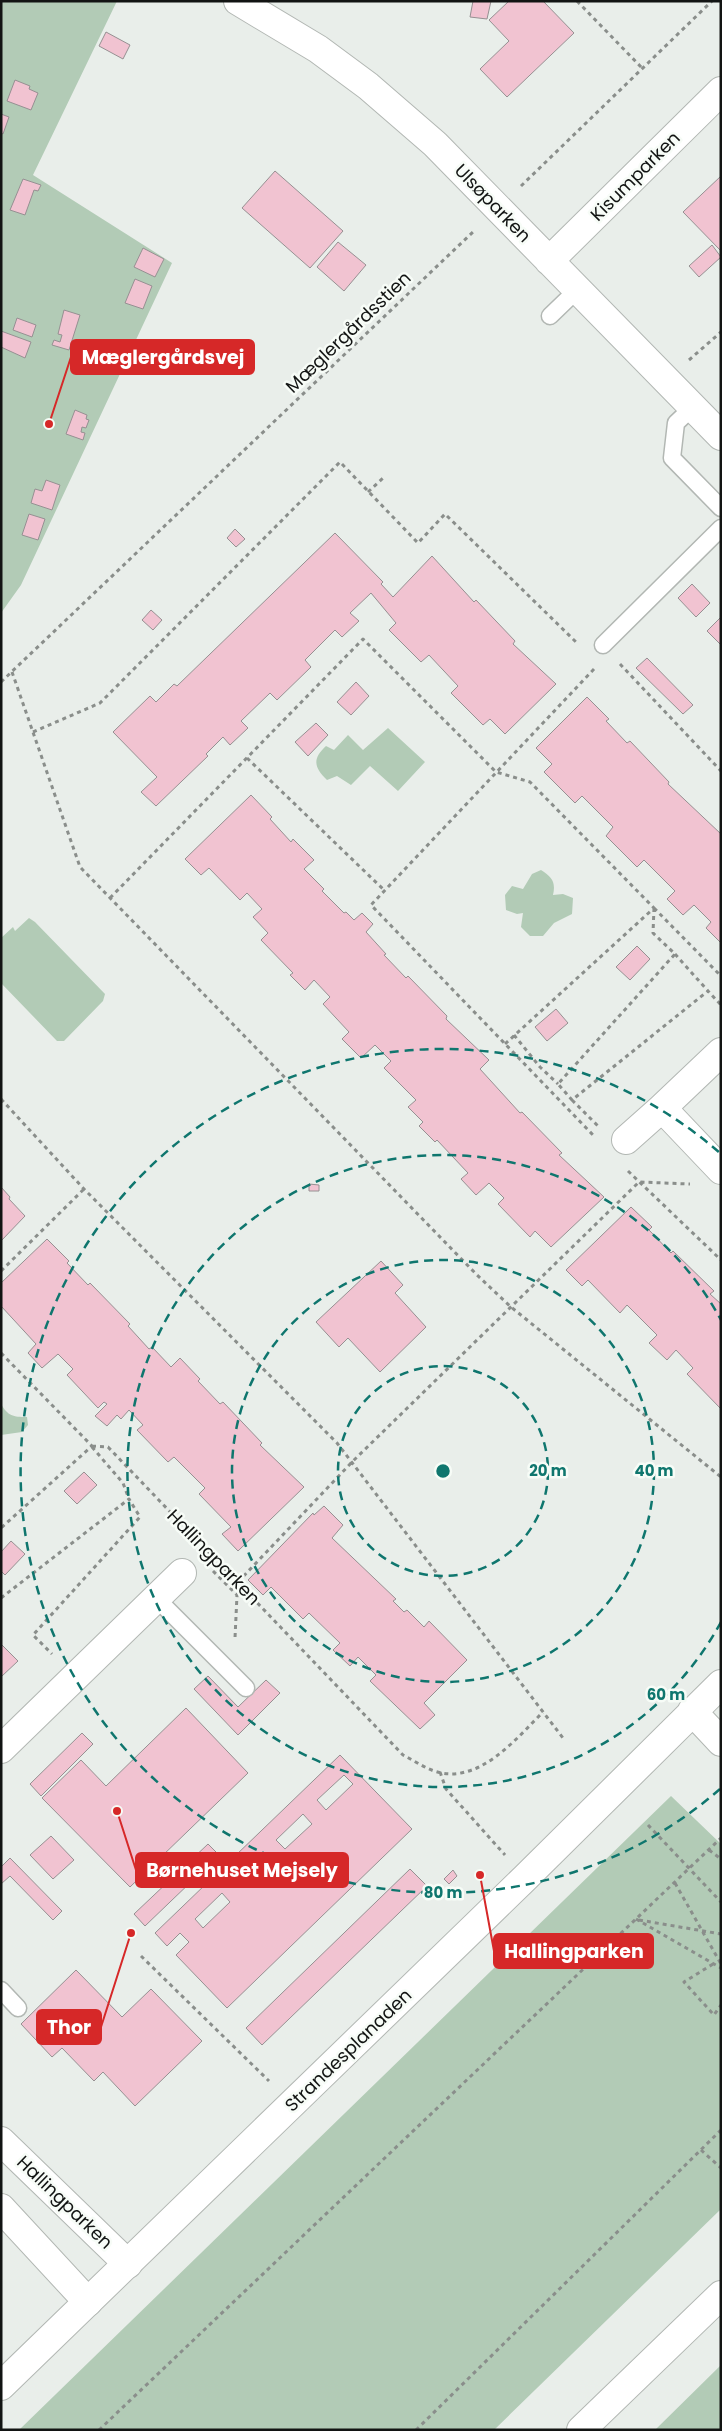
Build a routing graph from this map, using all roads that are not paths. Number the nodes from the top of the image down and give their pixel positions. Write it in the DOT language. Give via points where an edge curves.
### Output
graph roads {
  1 [pos="238,1"];
  2 [pos="721,90"];
  3 [pos="549,261"];
  4 [pos="578,289"];
  5 [pos="550,316"];
  6 [pos="693,407"];
  7 [pos="721,436"];
  8 [pos="721,508"];
  9 [pos="721,528"];
  10 [pos="603,645"];
  11 [pos="721,1052"];
  12 [pos="662,1108"];
  13 [pos="615,1136"];
  14 [pos="720,1168"];
  15 [pos="182,1574"];
  16 [pos="157,1599"];
  17 [pos="721,1684"];
  18 [pos="246,1688"];
  19 [pos="692,1712"];
  20 [pos="721,1742"];
  21 [pos="1,1749"];
  22 [pos="1,1990"];
  23 [pos="18,2008"];
  24 [pos="1,2141"];
  25 [pos="1,2208"];
  26 [pos="128,2264"];
  27 [pos="721,2295"];
  28 [pos="88,2302"];
  29 [pos="1,2386"];
  30 [pos="581,2430"];
  1 -- 3 [label="street, Ulsøparken" via="318,49 368,86 435,144"];
  2 -- 3 [label="street, Kisumparken"];
  3 -- 4 [label="street, Ulsøparken"];
  4 -- 5 [label="lane"];
  4 -- 6 [label="street, Ulsøparken"];
  6 -- 7 [label="street, Ulsøparken"];
  6 -- 8 [label="lane" via="676,424 672,458"];
  9 -- 10 [label="lane"];
  11 -- 12 [label="street"];
  12 -- 13 [label="street"];
  12 -- 14 [label="street"];
  15 -- 16 [label="street, Hallingparken"];
  16 -- 18 [label="lane"];
  16 -- 21 [label="street, Hallingparken"];
  17 -- 19 [label="street, Strandesplanaden"];
  19 -- 20 [label="street"];
  19 -- 26 [label="street, Strandesplanaden"];
  22 -- 23 [label="lane"];
  24 -- 26 [label="street, Hallingparken"];
  25 -- 28 [label="street"];
  26 -- 28 [label="street, Strandesplanaden"];
  27 -- 30 [label="street"];
  28 -- 29 [label="street, Strandesplanaden"];
}
